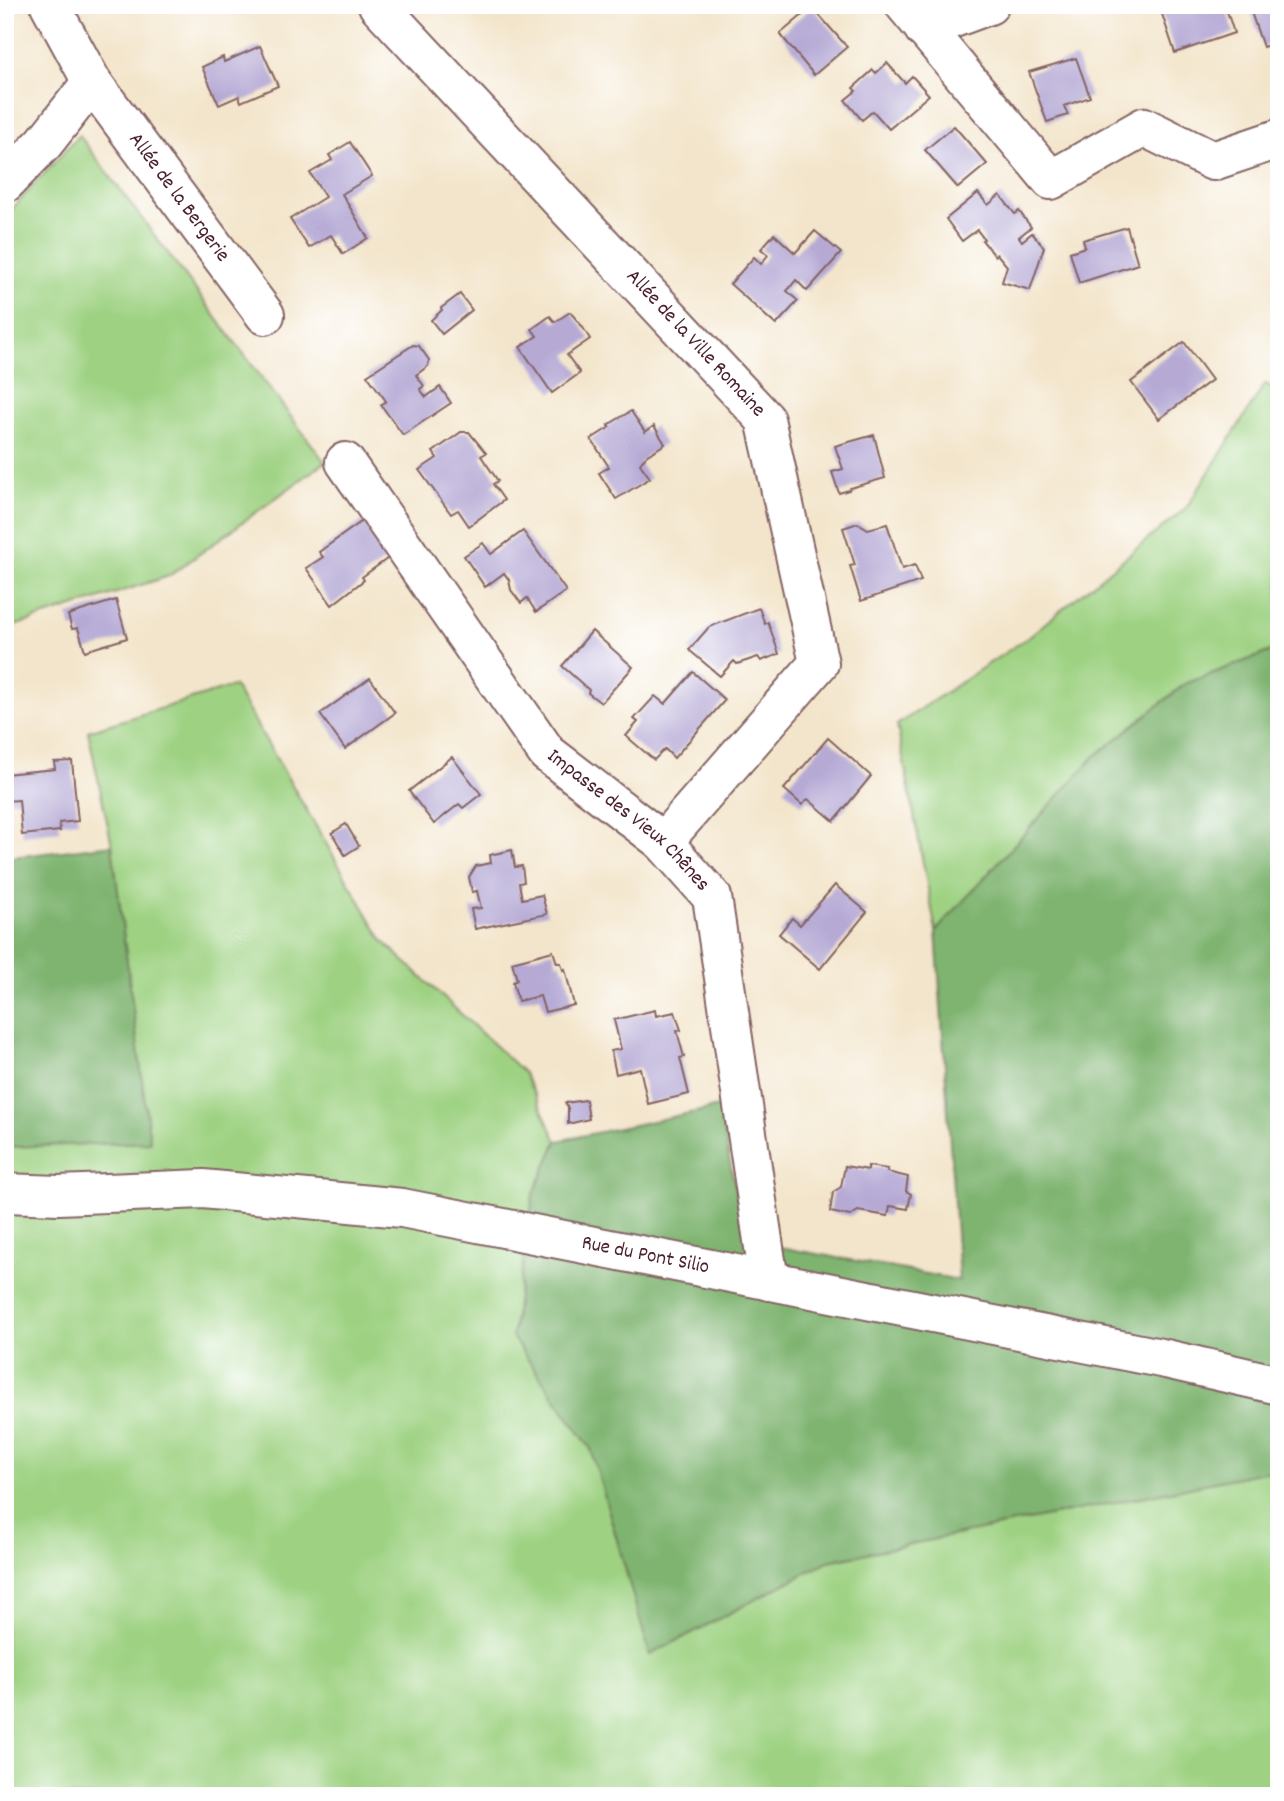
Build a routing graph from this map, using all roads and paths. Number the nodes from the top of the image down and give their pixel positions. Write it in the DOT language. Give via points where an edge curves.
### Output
graph roads {
  1 [pos="50,5"];
  2 [pos="378,5"];
  3 [pos="989,5"];
  4 [pos="915,17"];
  5 [pos="92,82"];
  6 [pos="1278,139"];
  7 [pos="5,183"];
  8 [pos="265,316"];
  9 [pos="345,462"];
  10 [pos="663,842"];
  11 [pos="5,1193"];
  12 [pos="769,1281"];
  13 [pos="1279,1385"];
  1 -- 5 [label="street, Allée de la Bergerie"];
  2 -- 10 [label="street, Allée de la Ville Romaine" via="765,419 819,663"];
  3 -- 4 [label="street"];
  4 -- 6 [label="street" via="1051,180 1144,127 1213,161"];
  5 -- 7 [label="street"];
  5 -- 8 [label="street, Allée de la Bergerie"];
  9 -- 10 [label="street, Impasse des Vieux Chênes" via="547,753"];
  10 -- 12 [label="street, Impasse des Vieux Chênes" via="712,897"];
  11 -- 12 [label="street, Rue du Pont Silio" via="203,1189 402,1208"];
  12 -- 13 [label="street, Rue du Pont Silio"];
}
